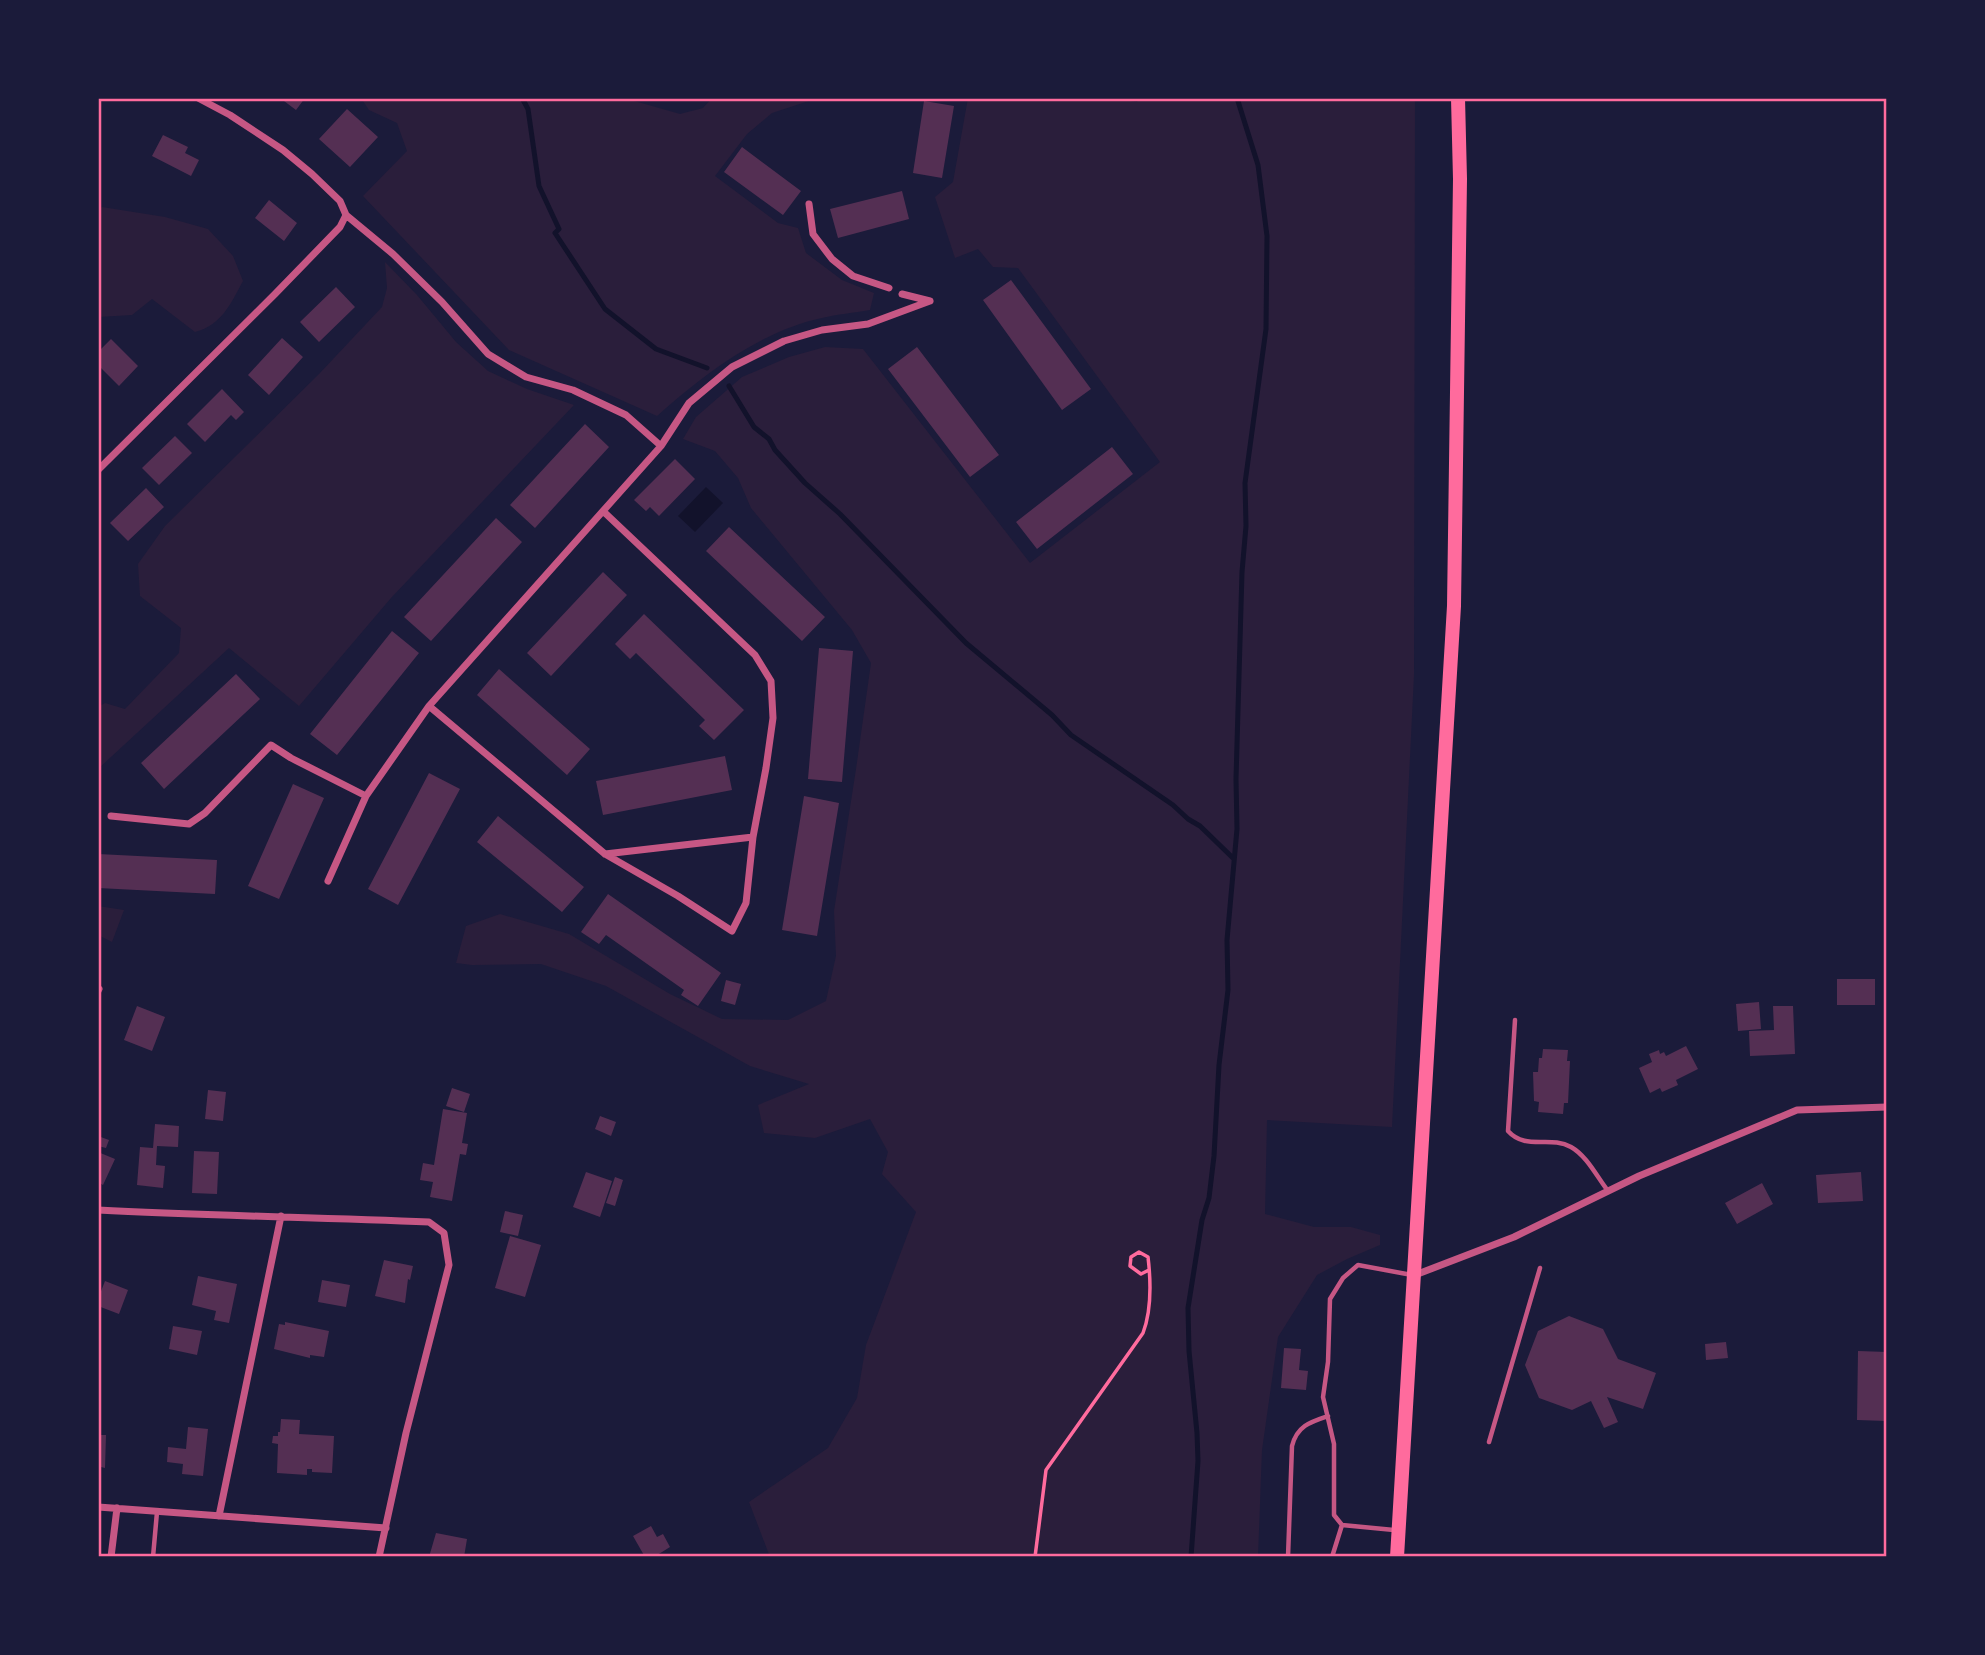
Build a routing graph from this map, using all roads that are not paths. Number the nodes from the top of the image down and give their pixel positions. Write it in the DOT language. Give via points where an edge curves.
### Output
graph roads {
  1 [pos="198,98"];
  2 [pos="1458,98"];
  3 [pos="810,204"];
  4 [pos="346,215"];
  5 [pos="889,288"];
  6 [pos="902,294"];
  7 [pos="662,446"];
  8 [pos="98,470"];
  9 [pos="604,512"];
  10 [pos="429,706"];
  11 [pos="366,796"];
  12 [pos="111,816"];
  13 [pos="753,837"];
  14 [pos="605,854"];
  15 [pos="328,881"];
  16 [pos="1516,1020"];
  17 [pos="1887,1107"];
  18 [pos="1608,1191"];
  19 [pos="98,1210"];
  20 [pos="281,1216"];
  21 [pos="1540,1268"];
  22 [pos="1414,1276"];
  23 [pos="1328,1416"];
  24 [pos="1489,1442"];
  25 [pos="98,1507"];
  26 [pos="117,1508"];
  27 [pos="157,1511"];
  28 [pos="219,1516"];
  29 [pos="1342,1525"];
  30 [pos="386,1528"];
  31 [pos="1399,1530"];
  32 [pos="110,1557"];
  33 [pos="153,1557"];
  34 [pos="379,1557"];
  35 [pos="1289,1557"];
  36 [pos="1332,1557"];
  37 [pos="1397,1557"];
  1 -- 4 [label="street" via="284,150 340,201"];
  2 -- 22 [label="main road" via="1454,606"];
  3 -- 5 [label="street" via="813,234 832,259 853,275"];
  4 -- 7 [label="street" via="393,254 488,354 526,377 573,390 626,415"];
  4 -- 8 [label="street" via="275,294"];
  6 -- 7 [label="street" via="930,301 867,324 784,341 732,367 689,403"];
  7 -- 9 [label="street"];
  9 -- 10 [label="street"];
  9 -- 13 [label="street" via="755,655 771,681 773,718"];
  10 -- 11 [label="street"];
  10 -- 14 [label="street"];
  11 -- 12 [label="street" via="271,745 189,824"];
  11 -- 15 [label="street"];
  13 -- 14 [label="street"];
  13 -- 14 [label="street" via="746,903 732,931"];
  16 -- 18 [label="lane" via="1508,1131 1525,1142 1570,1146"];
  17 -- 18 [label="street" via="1797,1110"];
  18 -- 22 [label="street" via="1514,1237"];
  19 -- 20 [label="street"];
  20 -- 28 [label="street"];
  20 -- 30 [label="street" via="429,1222 444,1233 449,1265"];
  21 -- 24 [label="lane"];
  22 -- 23 [label="lane" via="1358,1265 1330,1299 1323,1397"];
  22 -- 31 [label="main road"];
  23 -- 29 [label="lane" via="1334,1444 1334,1514"];
  23 -- 35 [label="lane" via="1308,1423 1294,1437"];
  25 -- 26 [label="street"];
  26 -- 27 [label="street"];
  26 -- 32 [label="street"];
  27 -- 28 [label="street"];
  27 -- 33 [label="lane"];
  28 -- 30 [label="street"];
  29 -- 31 [label="lane"];
  29 -- 36 [label="lane"];
  30 -- 34 [label="street"];
  31 -- 37 [label="main road"];
}
